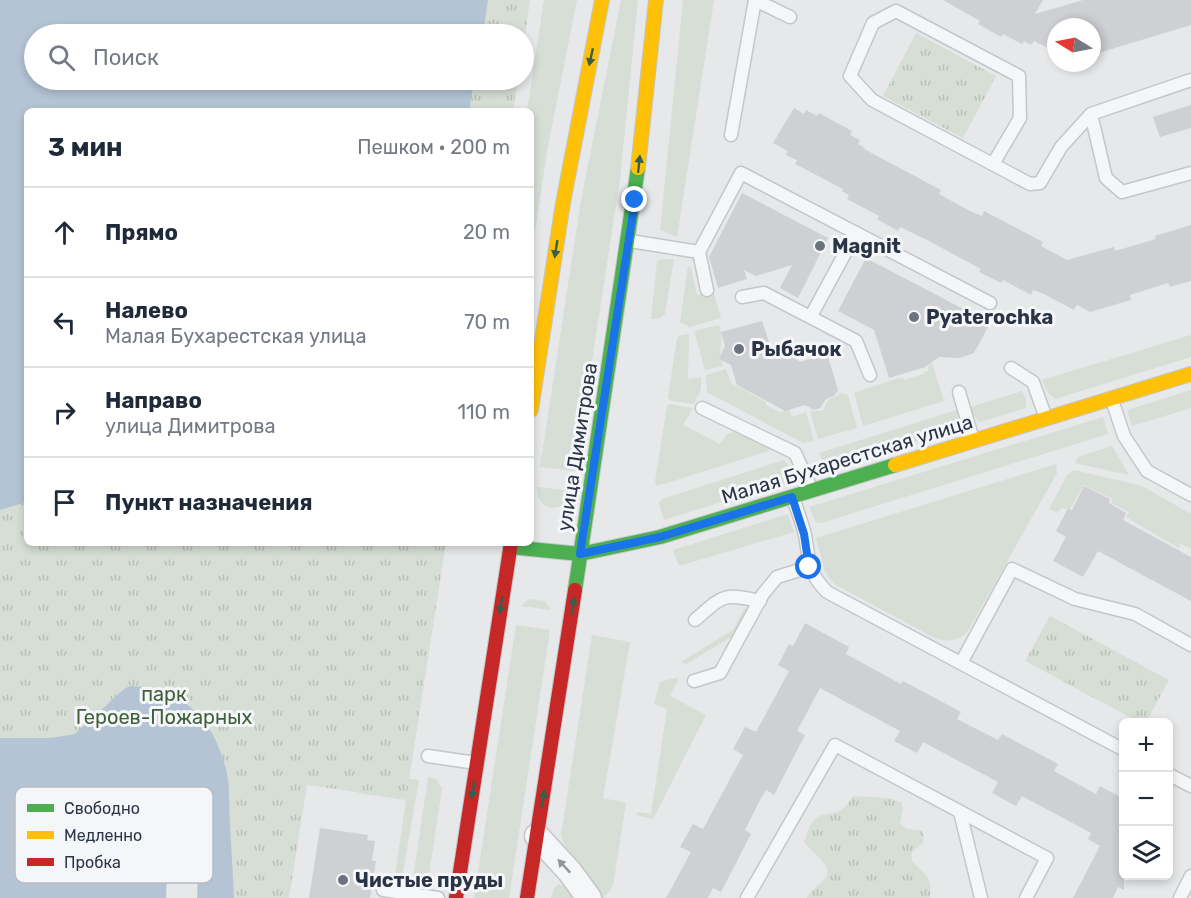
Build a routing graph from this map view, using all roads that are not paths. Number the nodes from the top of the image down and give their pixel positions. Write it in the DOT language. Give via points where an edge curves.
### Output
graph roads {
  1 [pos="602,0"];
  2 [pos="656,0"];
  3 [pos="790,17"];
  4 [pos="1191,80"];
  5 [pos="1091,114"];
  6 [pos="731,135"];
  7 [pos="993,164"];
  8 [pos="1191,172"];
  9 [pos="856,233"];
  10 [pos="629,241"];
  11 [pos="699,252"];
  12 [pos="707,290"];
  13 [pos="742,297"];
  14 [pos="990,303"];
  15 [pos="811,316"];
  16 [pos="1011,368"];
  17 [pos="1191,374"];
  18 [pos="870,375"];
  19 [pos="534,391"];
  20 [pos="959,392"];
  21 [pos="1111,399"];
  22 [pos="702,408"];
  23 [pos="1046,419"];
  24 [pos="973,441"];
  25 [pos="812,491"];
  26 [pos="1191,495"];
  27 [pos="792,497"];
  28 [pos="511,546"];
  29 [pos="519,546"];
  30 [pos="580,554"];
  31 [pos="809,567"];
  32 [pos="760,601"];
  33 [pos="695,620"];
  34 [pos="1191,645"];
  35 [pos="961,663"];
  36 [pos="694,681"];
  37 [pos="1119,747"];
  38 [pos="428,756"];
  39 [pos="477,763"];
  40 [pos="1173,777"];
  41 [pos="1191,786"];
  42 [pos="960,812"];
  43 [pos="537,836"];
  44 [pos="1191,876"];
  45 [pos="383,890"];
  46 [pos="438,898"];
  47 [pos="456,898"];
  48 [pos="527,898"];
  49 [pos="590,898"];
  50 [pos="747,898"];
  51 [pos="981,898"];
  52 [pos="1026,898"];
  53 [pos="1180,898"];
  1 -- 19 [label="street, one-way" via="563,203"];
  10 -- 2 [label="street, улица Димитрова, one-way"];
  3 -- 6 [label="lane" via="755,0"];
  4 -- 5 [label="lane"];
  5 -- 7 [label="lane" via="1061,147 1040,183 1030,184"];
  5 -- 8 [label="lane" via="1106,178 1122,192"];
  7 -- 7 [label="lane" via="872,100 850,76 873,23 896,11 1019,76 1020,118"];
  9 -- 11 [label="lane" via="741,173"];
  9 -- 14 [label="lane"];
  9 -- 15 [label="lane"];
  10 -- 11 [label="lane"];
  10 -- 30 [label="street, улица Димитрова"];
  11 -- 12 [label="lane"];
  13 -- 15 [label="lane" via="764,293"];
  15 -- 18 [label="lane" via="856,341"];
  16 -- 23 [label="lane" via="1033,382"];
  17 -- 21 [label="street, Малая Бухарестская улица"];
  20 -- 24 [label="lane"];
  21 -- 23 [label="street, Малая Бухарестская улица"];
  21 -- 26 [label="lane" via="1124,436 1147,471"];
  22 -- 25 [label="lane" via="795,453"];
  23 -- 24 [label="street, Малая Бухарестская улица"];
  24 -- 25 [label="street, Малая Бухарестская улица"];
  25 -- 27 [label="street, Малая Бухарестская улица"];
  27 -- 30 [label="street, Малая Бухарестская улица" via="660,537"];
  27 -- 31 [label="lane"];
  28 -- 39 [label="street, one-way"];
  29 -- 30 [label="street, Малая Бухарестская улица"];
  43 -- 30 [label="street, улица Димитрова, one-way"];
  31 -- 32 [label="lane" via="777,577"];
  31 -- 35 [label="lane" via="827,592"];
  32 -- 33 [label="lane" via="723,597"];
  32 -- 36 [label="lane" via="720,673"];
  34 -- 35 [label="lane" via="1136,614 1075,599 1012,568"];
  35 -- 37 [label="lane"];
  38 -- 39 [label="lane"];
  39 -- 47 [label="street, one-way"];
  40 -- 41 [label="lane"];
  42 -- 50 [label="lane" via="835,745"];
  42 -- 51 [label="lane"];
  42 -- 52 [label="lane" via="1047,858"];
  43 -- 48 [label="street, улица Димитрова"];
  49 -- 43 [label="street, one-way"];
  44 -- 53 [label="lane"];
  45 -- 46 [label="lane"];
}
